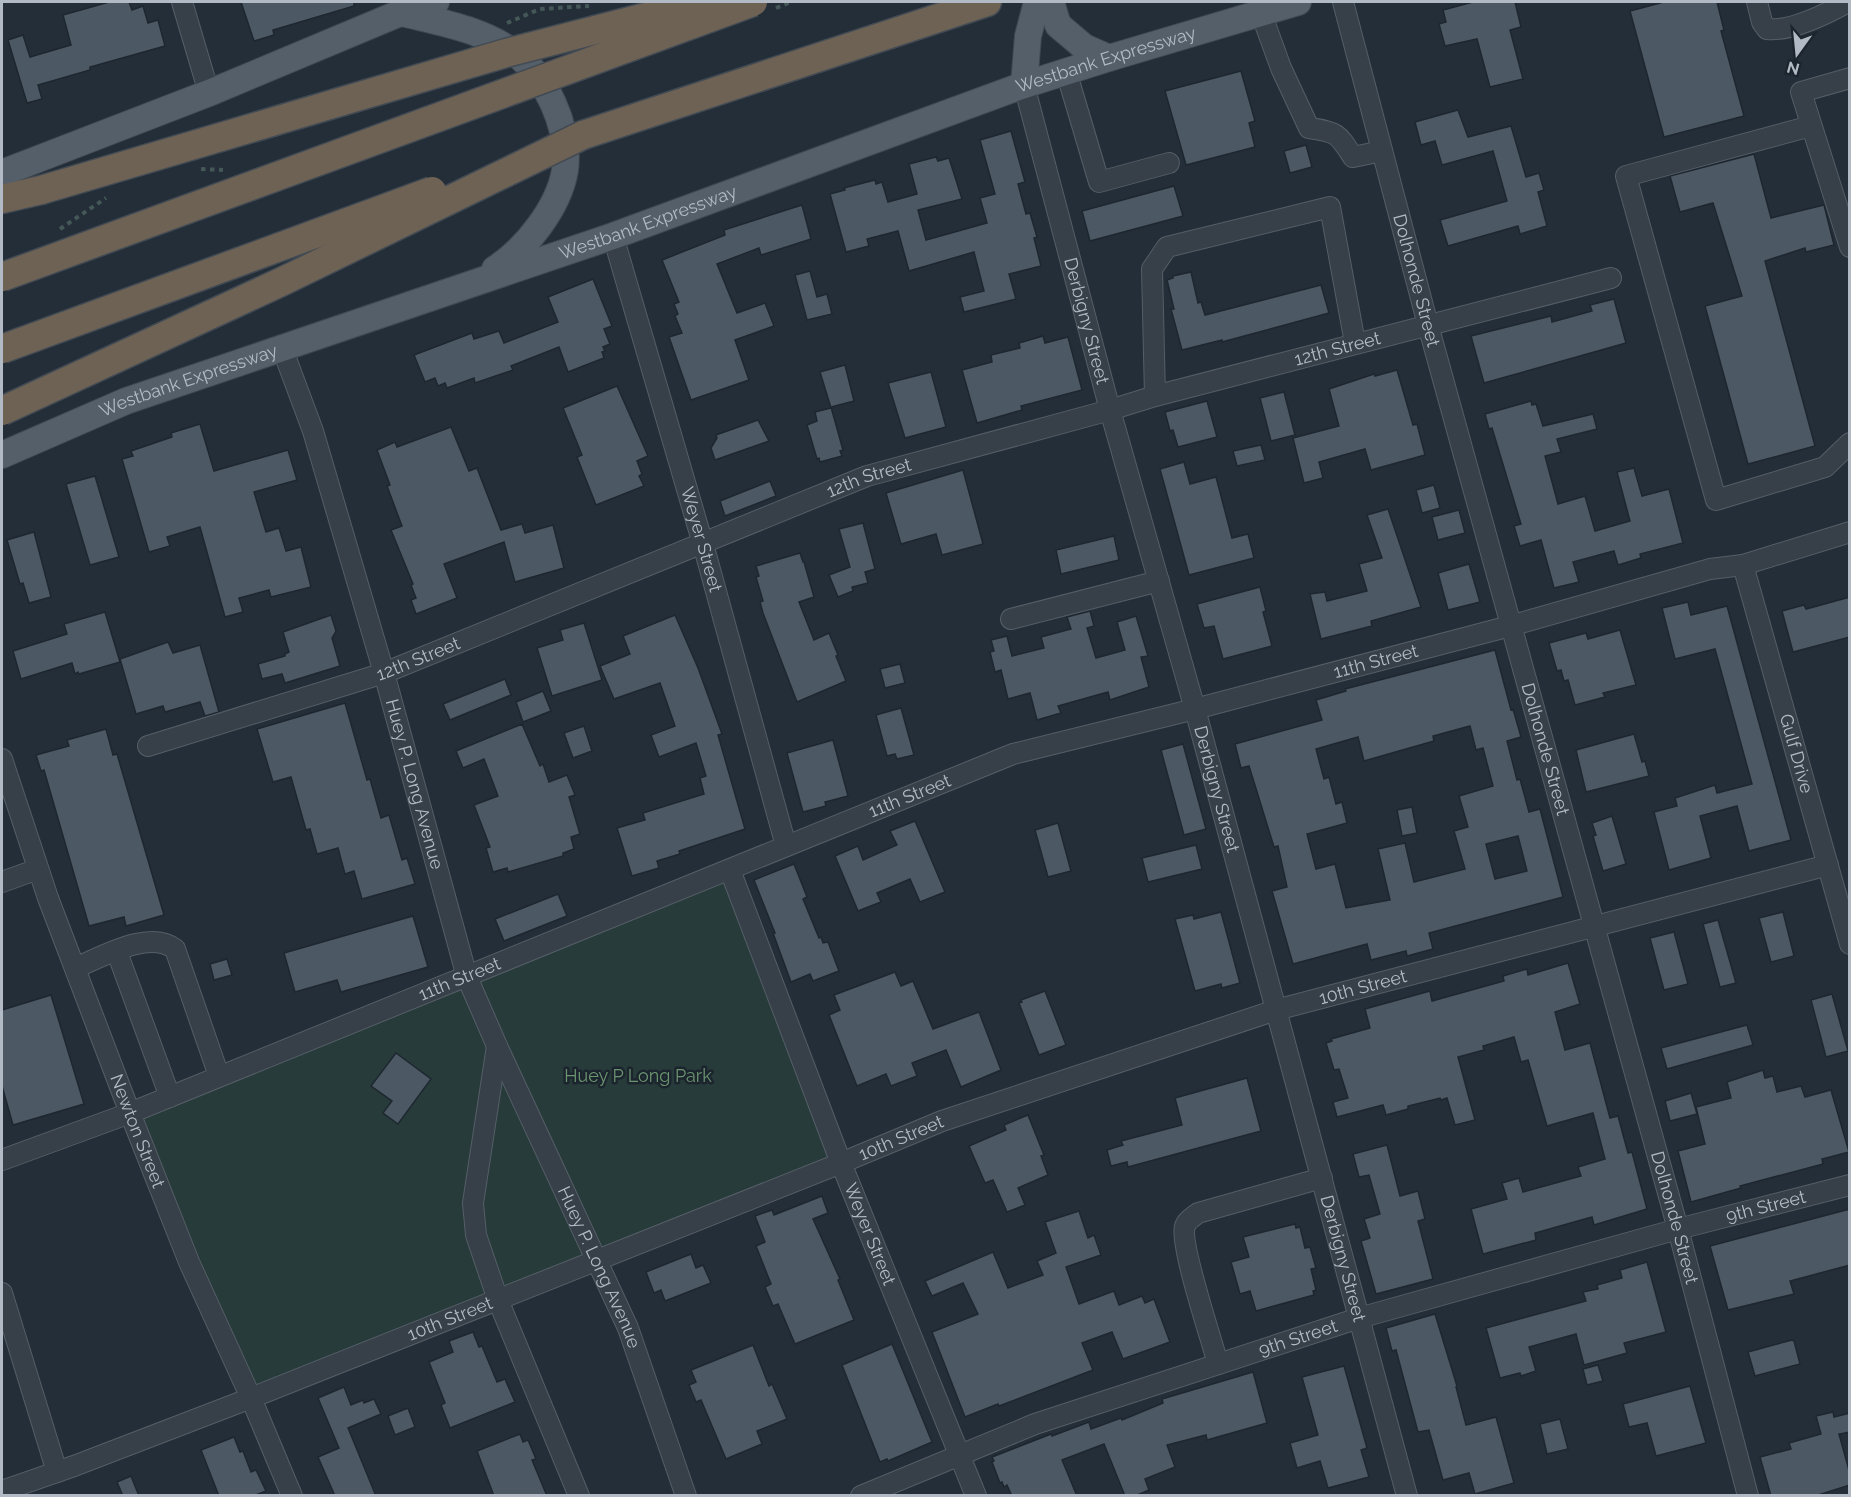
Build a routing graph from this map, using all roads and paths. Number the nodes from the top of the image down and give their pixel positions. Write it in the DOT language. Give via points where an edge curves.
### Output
graph roads {
  1 [pos="182,2"];
  2 [pos="436,2"];
  3 [pos="704,2"];
  4 [pos="753,2"];
  5 [pos="987,2"];
  6 [pos="1036,2"];
  7 [pos="1051,2"];
  8 [pos="1298,2"];
  9 [pos="1343,2"];
  10 [pos="1757,2"];
  11 [pos="1848,2"];
  12 [pos="1828,7"];
  13 [pos="400,13"];
  14 [pos="1261,13"];
  15 [pos="1109,58"];
  16 [pos="1066,71"];
  17 [pos="1850,78"];
  18 [pos="1024,85"];
  19 [pos="208,93"];
  20 [pos="1811,126"];
  21 [pos="583,135"];
  22 [pos="1382,151"];
  23 [pos="1168,163"];
  24 [pos="2,173"];
  25 [pos="2,199"];
  26 [pos="613,236"];
  27 [pos="1850,247"];
  28 [pos="2,277"];
  29 [pos="1611,278"];
  30 [pos="469,285"];
  31 [pos="1428,325"];
  32 [pos="1355,343"];
  33 [pos="282,348"];
  34 [pos="2,349"];
  35 [pos="1155,396"];
  36 [pos="1110,410"];
  37 [pos="2,411"];
  38 [pos="1850,443"];
  39 [pos="2,455"];
  40 [pos="1850,532"];
  41 [pos="703,544"];
  42 [pos="1743,565"];
  43 [pos="1159,581"];
  44 [pos="1011,619"];
  45 [pos="1510,626"];
  46 [pos="384,673"];
  47 [pos="1195,710"];
  48 [pos="148,746"];
  49 [pos="2,764"];
  50 [pos="786,846"];
  51 [pos="1828,865"];
  52 [pos="38,869"];
  53 [pos="730,870"];
  54 [pos="2,882"];
  55 [pos="1594,925"];
  56 [pos="1850,944"];
  57 [pos="117,952"];
  58 [pos="75,968"];
  59 [pos="467,977"];
  60 [pos="1276,1010"];
  61 [pos="497,1046"];
  62 [pos="219,1076"];
  63 [pos="170,1096"];
  64 [pos="130,1113"];
  65 [pos="2,1160"];
  66 [pos="841,1163"];
  67 [pos="1322,1179"];
  68 [pos="1850,1185"];
  69 [pos="1678,1229"];
  70 [pos="598,1261"];
  71 [pos="2,1293"];
  72 [pos="498,1300"];
  73 [pos="1359,1318"];
  74 [pos="5,1320"];
  75 [pos="1218,1364"];
  76 [pos="251,1398"];
  77 [pos="960,1455"];
  78 [pos="57,1472"];
  79 [pos="2,1491"];
  80 [pos="292,1496"];
  81 [pos="579,1496"];
  82 [pos="686,1496"];
  83 [pos="861,1496"];
  84 [pos="976,1496"];
  85 [pos="1407,1496"];
  86 [pos="1748,1496"];
  1 -- 19 [label="street"];
  2 -- 13 [label="main road"];
  3 -- 25 [label="highway, bridge" via="506,53"];
  4 -- 28 [label="highway, bridge"];
  5 -- 21 [label="highway"];
  6 -- 18 [label="main road" via="1028,36"];
  7 -- 15 [label="main road" via="1058,25 1084,47"];
  8 -- 14 [label="main road, Westbank Expressway"];
  9 -- 22 [label="street, Dolhonde Street"];
  10 -- 12 [label="street" via="1762,22 1767,29 1776,30 1822,16"];
  11 -- 12 [label="street"];
  13 -- 19 [label="main road"];
  13 -- 30 [label="main road" via="470,30 521,58 542,82 563,134 566,155 560,188 532,238 517,253"];
  14 -- 15 [label="main road, Westbank Expressway"];
  14 -- 22 [label="street" via="1281,68 1310,128 1339,136 1353,157"];
  15 -- 16 [label="main road, Westbank Expressway"];
  16 -- 18 [label="main road, Westbank Expressway"];
  16 -- 23 [label="street" via="1099,182"];
  17 -- 20 [label="street" via="1801,92"];
  18 -- 26 [label="main road, Westbank Expressway"];
  18 -- 36 [label="street, Derbigny Street"];
  19 -- 24 [label="main road"];
  20 -- 27 [label="street"];
  20 -- 38 [label="street" via="1626,176 1716,500 1825,467"];
  21 -- 34 [label="highway, bridge"];
  21 -- 37 [label="highway, bridge" via="281,282"];
  22 -- 31 [label="street, Dolhonde Street"];
  26 -- 30 [label="main road, Westbank Expressway"];
  26 -- 41 [label="street, Weyer Street"];
  29 -- 31 [label="street, 12th Street"];
  30 -- 33 [label="main road, Westbank Expressway"];
  31 -- 32 [label="street, 12th Street"];
  31 -- 45 [label="street, Dolhonde Street"];
  32 -- 35 [label="street, 12th Street"];
  32 -- 35 [label="street" via="1329,207 1167,247 1152,269"];
  33 -- 39 [label="main road, Westbank Expressway" via="126,401"];
  33 -- 46 [label="street, Huey P. Long Avenue" via="313,431"];
  35 -- 36 [label="street, 12th Street"];
  36 -- 41 [label="street, 12th Street" via="867,476"];
  36 -- 43 [label="street, Derbigny Street"];
  40 -- 42 [label="street, 11th Street"];
  41 -- 46 [label="street, 12th Street"];
  41 -- 50 [label="street, Weyer Street"];
  42 -- 45 [label="street, 11th Street" via="1710,569"];
  42 -- 51 [label="street, Gulf Drive"];
  43 -- 44 [label="street"];
  43 -- 47 [label="street, Derbigny Street"];
  45 -- 47 [label="street, 11th Street"];
  45 -- 55 [label="street, Dolhonde Street"];
  46 -- 48 [label="street, 12th Street"];
  46 -- 59 [label="street, Huey P. Long Avenue"];
  47 -- 50 [label="street, 11th Street" via="1013,754"];
  47 -- 60 [label="street, Derbigny Street"];
  49 -- 52 [label="street, Newton Street"];
  50 -- 53 [label="street, 11th Street"];
  51 -- 55 [label="street, 10th Street"];
  51 -- 56 [label="street, Gulf Drive"];
  52 -- 54 [label="street"];
  52 -- 58 [label="street, Newton Street"];
  53 -- 59 [label="street, 11th Street"];
  53 -- 66 [label="street, Weyer Street"];
  55 -- 60 [label="street, 10th Street"];
  55 -- 69 [label="street, Dolhonde Street"];
  57 -- 58 [label="street"];
  57 -- 62 [label="street" via="147,942 168,943 175,949"];
  57 -- 63 [label="street"];
  58 -- 64 [label="street, Newton Street"];
  59 -- 61 [label="street, Huey P. Long Avenue"];
  59 -- 62 [label="street, 11th Street"];
  60 -- 66 [label="street, 10th Street" via="942,1121"];
  60 -- 67 [label="street, Derbigny Street"];
  61 -- 70 [label="street, Huey P. Long Avenue"];
  61 -- 72 [label="street" via="473,1203 476,1235"];
  62 -- 63 [label="street, 11th Street"];
  63 -- 64 [label="street, 11th Street"];
  64 -- 65 [label="street, 11th Street"];
  64 -- 76 [label="street, Newton Street" via="189,1262"];
  66 -- 70 [label="street, 10th Street"];
  66 -- 77 [label="street, Weyer Street"];
  67 -- 73 [label="street, Derbigny Street"];
  67 -- 75 [label="street" via="1198,1213 1187,1222 1184,1240"];
  68 -- 69 [label="street, 9th Street"];
  69 -- 73 [label="street, 9th Street"];
  69 -- 86 [label="street, Dolhonde Street"];
  70 -- 72 [label="street, 10th Street"];
  70 -- 82 [label="street, Huey P. Long Avenue" via="628,1328"];
  71 -- 74 [label="street"];
  72 -- 76 [label="street, 10th Street"];
  72 -- 81 [label="street"];
  73 -- 75 [label="street, 9th Street"];
  73 -- 85 [label="street, Derbigny Street"];
  74 -- 78 [label="street"];
  75 -- 77 [label="street, 9th Street" via="1035,1424"];
  76 -- 78 [label="street, 10th Street"];
  76 -- 80 [label="street, Newton Street"];
  77 -- 83 [label="street, 9th Street"];
  77 -- 84 [label="street, Weyer Street"];
  78 -- 79 [label="street, 10th Street"];
}
